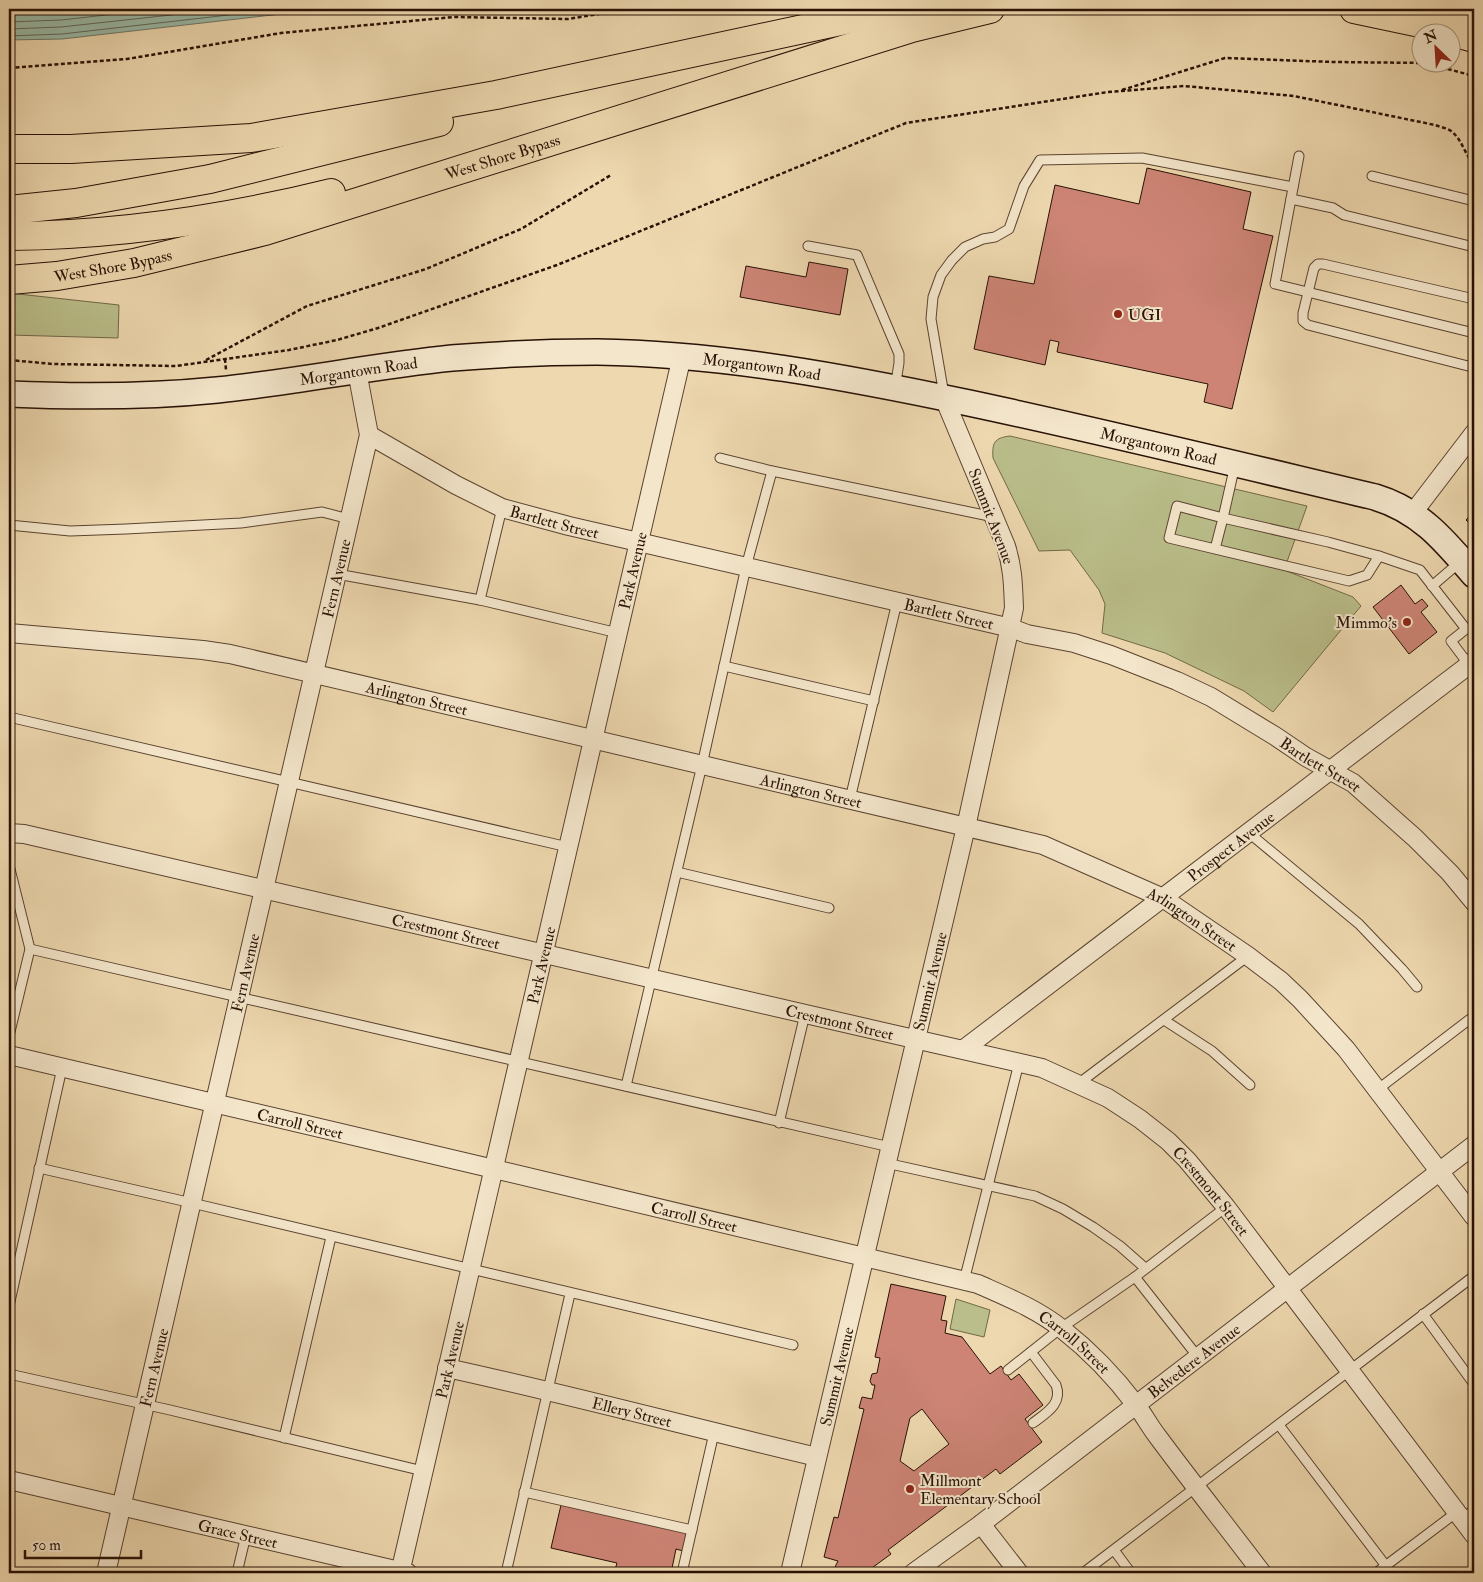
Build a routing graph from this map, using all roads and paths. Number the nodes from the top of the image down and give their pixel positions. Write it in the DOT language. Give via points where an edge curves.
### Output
graph roads {
  1 [pos="629,9"];
  2 [pos="896,9"];
  3 [pos="990,9"];
  4 [pos="1354,9"];
  5 [pos="1447,9"];
  6 [pos="1474,17"];
  7 [pos="1474,38"];
  8 [pos="647,63"];
  9 [pos="9,68"];
  10 [pos="1474,77"];
  11 [pos="1116,92"];
  12 [pos="644,113"];
  13 [pos="9,149"];
  14 [pos="1299,156"];
  15 [pos="1474,165"];
  16 [pos="611,176"];
  17 [pos="1372,176"];
  18 [pos="1293,187"];
  19 [pos="1291,199"];
  20 [pos="1474,201"];
  21 [pos="9,210"];
  22 [pos="9,236"];
  23 [pos="808,246"];
  24 [pos="1474,247"];
  25 [pos="9,280"];
  26 [pos="1309,292"];
  27 [pos="1474,299"];
  28 [pos="1474,333"];
  29 [pos="682,356"];
  30 [pos="9,360"];
  31 [pos="202,362"];
  32 [pos="1474,364"];
  33 [pos="357,371"];
  34 [pos="895,388"];
  35 [pos="9,394"];
  36 [pos="944,398"];
  37 [pos="1474,433"];
  38 [pos="369,435"];
  39 [pos="720,458"];
  40 [pos="1235,464"];
  41 [pos="772,471"];
  42 [pos="502,508"];
  43 [pos="1412,514"];
  44 [pos="994,517"];
  45 [pos="1223,518"];
  46 [pos="350,520"];
  47 [pos="9,525"];
  48 [pos="639,543"];
  49 [pos="1215,549"];
  50 [pos="1379,556"];
  51 [pos="746,567"];
  52 [pos="1468,568"];
  53 [pos="337,574"];
  54 [pos="1432,586"];
  55 [pos="480,600"];
  56 [pos="897,602"];
  57 [pos="1010,628"];
  58 [pos="9,633"];
  59 [pos="618,633"];
  60 [pos="1472,663"];
  61 [pos="724,666"];
  62 [pos="314,674"];
  63 [pos="874,700"];
  64 [pos="9,717"];
  65 [pos="593,739"];
  66 [pos="702,765"];
  67 [pos="1330,771"];
  68 [pos="289,782"];
  69 [pos="850,799"];
  70 [pos="966,826"];
  71 [pos="9,833"];
  72 [pos="1249,833"];
  73 [pos="568,847"];
  74 [pos="9,865"];
  75 [pos="677,872"];
  76 [pos="264,890"];
  77 [pos="1163,898"];
  78 [pos="1474,902"];
  79 [pos="829,908"];
  80 [pos="30,948"];
  81 [pos="543,954"];
  82 [pos="1248,956"];
  83 [pos="652,979"];
  84 [pos="1417,987"];
  85 [pos="239,997"];
  86 [pos="805,1014"];
  87 [pos="1474,1016"];
  88 [pos="1164,1020"];
  89 [pos="9,1036"];
  90 [pos="915,1038"];
  91 [pos="964,1049"];
  92 [pos="9,1056"];
  93 [pos="518,1062"];
  94 [pos="1020,1063"];
  95 [pos="62,1068"];
  96 [pos="1078,1084"];
  97 [pos="1250,1085"];
  98 [pos="626,1086"];
  99 [pos="1378,1090"];
  100 [pos="215,1104"];
  101 [pos="779,1123"];
  102 [pos="1474,1145"];
  103 [pos="888,1155"];
  104 [pos="40,1168"];
  105 [pos="494,1169"];
  106 [pos="1440,1171"];
  107 [pos="989,1186"];
  108 [pos="192,1203"];
  109 [pos="1226,1207"];
  110 [pos="1474,1217"];
  111 [pos="331,1237"];
  112 [pos="864,1257"];
  113 [pos="1145,1268"];
  114 [pos="470,1270"];
  115 [pos="1474,1276"];
  116 [pos="1134,1277"];
  117 [pos="964,1281"];
  118 [pos="1288,1288"];
  119 [pos="570,1294"];
  120 [pos="9,1306"];
  121 [pos="1423,1314"];
  122 [pos="1061,1328"];
  123 [pos="793,1346"];
  124 [pos="1031,1352"];
  125 [pos="1198,1357"];
  126 [pos="447,1368"];
  127 [pos="1008,1370"];
  128 [pos="1350,1370"];
  129 [pos="9,1374"];
  130 [pos="1474,1384"];
  131 [pos="548,1390"];
  132 [pos="145,1405"];
  133 [pos="1136,1405"];
  134 [pos="1033,1423"];
  135 [pos="1279,1425"];
  136 [pos="714,1433"];
  137 [pos="284,1438"];
  138 [pos="817,1457"];
  139 [pos="423,1471"];
  140 [pos="9,1480"];
  141 [pos="1196,1486"];
  142 [pos="524,1492"];
  143 [pos="122,1506"];
  144 [pos="1464,1514"];
  145 [pos="981,1524"];
  146 [pos="692,1530"];
  147 [pos="246,1535"];
  148 [pos="1474,1535"];
  149 [pos="1114,1550"];
  150 [pos="1386,1566"];
  151 [pos="106,1573"];
  152 [pos="237,1573"];
  153 [pos="403,1573"];
  154 [pos="506,1573"];
  155 [pos="682,1573"];
  156 [pos="790,1573"];
  157 [pos="913,1573"];
  158 [pos="1019,1573"];
  159 [pos="1083,1573"];
  160 [pos="1131,1573"];
  161 [pos="1262,1573"];
  162 [pos="1376,1573"];
  1 -- 9 [label="path" via="568,19 454,17 416,20 281,33 127,59"];
  2 -- 8 [label="highway"];
  3 -- 12 [label="highway, West Shore Bypass" via="912,28"];
  4 -- 7 [label="highway"];
  5 -- 6 [label="highway"];
  8 -- 13 [label="highway" via="496,95 251,138 71,149"];
  8 -- 21 [label="highway" via="433,124 228,174 85,202"];
  10 -- 11 [label="path" via="1426,63 1225,58"];
  11 -- 15 [label="path" via="1184,86 1294,96 1451,131"];
  11 -- 31 [label="path" via="906,123 557,265 378,328 289,350"];
  12 -- 22 [label="highway" via="360,186 232,214 104,232"];
  12 -- 25 [label="highway, West Shore Bypass" via="265,231 134,263 57,276"];
  14 -- 18 [label="lane"];
  16 -- 31 [label="path" via="521,229 426,269 307,306"];
  17 -- 20 [label="lane"];
  18 -- 19 [label="lane"];
  18 -- 36 [label="lane" via="1142,158 1040,160 1024,186 1009,229 965,247 941,275 933,297 931,319"];
  19 -- 24 [label="lane"];
  19 -- 26 [label="lane" via="1275,284"];
  23 -- 34 [label="lane" via="857,255 899,354"];
  26 -- 27 [label="lane" via="1314,268 1323,264"];
  26 -- 28 [label="lane"];
  26 -- 32 [label="lane" via="1304,313 1304,321 1308,325 1468,366"];
  29 -- 33 [label="main road, Morgantown Road" via="597,352 523,354 451,358"];
  29 -- 34 [label="main road, Morgantown Road" via="790,368"];
  29 -- 48 [label="street, Park Avenue"];
  30 -- 31 [label="path" via="176,366"];
  33 -- 35 [label="main road, Morgantown Road" via="173,394"];
  33 -- 38 [label="street, Fern Avenue"];
  34 -- 36 [label="main road, Morgantown Road"];
  36 -- 40 [label="main road, Morgantown Road"];
  36 -- 44 [label="street, Summit Avenue"];
  37 -- 43 [label="street"];
  38 -- 42 [label="street, Bartlett Street"];
  38 -- 46 [label="street, Fern Avenue"];
  39 -- 41 [label="lane"];
  40 -- 43 [label="main road, Morgantown Road" via="1375,498"];
  40 -- 45 [label="lane"];
  41 -- 44 [label="lane"];
  41 -- 51 [label="lane"];
  42 -- 48 [label="street, Bartlett Street"];
  42 -- 55 [label="lane"];
  43 -- 52 [label="main road, Morgantown Road"];
  44 -- 57 [label="street, Summit Avenue" via="1012,563 1014,608"];
  45 -- 49 [label="lane"];
  45 -- 49 [label="lane" via="1177,506 1169,538"];
  45 -- 50 [label="lane"];
  46 -- 47 [label="lane" via="322,512 241,523 126,529 70,530"];
  46 -- 53 [label="street, Fern Avenue"];
  48 -- 51 [label="street, Bartlett Street"];
  48 -- 59 [label="street, Park Avenue"];
  49 -- 50 [label="lane" via="1349,581 1367,575"];
  50 -- 54 [label="lane" via="1420,570"];
  51 -- 56 [label="street, Bartlett Street"];
  51 -- 61 [label="lane"];
  52 -- 54 [label="lane"];
  53 -- 55 [label="lane"];
  53 -- 62 [label="street, Fern Avenue"];
  54 -- 60 [label="lane" via="1466,629 1451,641"];
  55 -- 59 [label="lane"];
  56 -- 57 [label="street, Bartlett Street"];
  56 -- 63 [label="lane"];
  57 -- 67 [label="street, Bartlett Street" via="1074,643 1177,681 1211,697"];
  57 -- 70 [label="street, Summit Avenue"];
  58 -- 62 [label="street, Arlington Street" via="204,650"];
  59 -- 65 [label="street, Park Avenue"];
  60 -- 67 [label="street, Prospect Avenue"];
  61 -- 63 [label="lane"];
  61 -- 66 [label="lane"];
  62 -- 65 [label="street, Arlington Street"];
  62 -- 68 [label="street, Fern Avenue"];
  63 -- 69 [label="lane"];
  64 -- 68 [label="lane"];
  65 -- 66 [label="street, Arlington Street"];
  65 -- 73 [label="street, Park Avenue"];
  66 -- 69 [label="street, Arlington Street"];
  66 -- 75 [label="lane"];
  67 -- 72 [label="street, Prospect Avenue"];
  67 -- 78 [label="street, Bartlett Street" via="1353,783 1415,838"];
  68 -- 73 [label="lane"];
  68 -- 76 [label="street, Fern Avenue"];
  69 -- 70 [label="street, Arlington Street"];
  70 -- 77 [label="street, Arlington Street" via="1043,845"];
  70 -- 90 [label="street, Summit Avenue"];
  71 -- 76 [label="street, Crestmont Street"];
  72 -- 77 [label="street, Prospect Avenue"];
  72 -- 84 [label="lane" via="1359,924"];
  73 -- 81 [label="street, Park Avenue"];
  74 -- 80 [label="lane"];
  75 -- 79 [label="lane"];
  75 -- 83 [label="lane"];
  76 -- 81 [label="street, Crestmont Street"];
  76 -- 85 [label="street, Fern Avenue"];
  77 -- 82 [label="street, Arlington Street"];
  77 -- 91 [label="street, Prospect Avenue"];
  80 -- 85 [label="lane"];
  80 -- 89 [label="lane"];
  81 -- 83 [label="street, Crestmont Street"];
  81 -- 93 [label="street, Park Avenue"];
  82 -- 88 [label="lane"];
  82 -- 99 [label="street, Arlington Street" via="1300,999"];
  83 -- 86 [label="street, Crestmont Street"];
  83 -- 98 [label="lane"];
  85 -- 93 [label="lane"];
  85 -- 100 [label="street, Fern Avenue"];
  86 -- 90 [label="street, Crestmont Street"];
  86 -- 101 [label="lane"];
  87 -- 99 [label="lane"];
  88 -- 96 [label="lane"];
  88 -- 97 [label="lane" via="1212,1051"];
  90 -- 91 [label="street, Crestmont Street"];
  90 -- 103 [label="street, Summit Avenue"];
  91 -- 94 [label="street, Crestmont Street"];
  92 -- 95 [label="street, Carroll Street"];
  93 -- 98 [label="lane"];
  93 -- 105 [label="street, Park Avenue"];
  94 -- 96 [label="street, Crestmont Street" via="1042,1068"];
  94 -- 107 [label="lane"];
  95 -- 100 [label="street, Carroll Street"];
  95 -- 104 [label="lane"];
  96 -- 109 [label="street, Crestmont Street" via="1108,1098 1168,1141"];
  98 -- 101 [label="lane"];
  99 -- 106 [label="street, Arlington Street"];
  100 -- 105 [label="street, Carroll Street"];
  100 -- 108 [label="street, Fern Avenue"];
  101 -- 103 [label="lane"];
  102 -- 106 [label="street, Belvedere Avenue"];
  103 -- 107 [label="lane"];
  103 -- 112 [label="street, Summit Avenue"];
  104 -- 108 [label="lane"];
  104 -- 120 [label="lane"];
  105 -- 112 [label="street, Carroll Street"];
  105 -- 114 [label="street, Park Avenue"];
  106 -- 110 [label="street, Arlington Street"];
  106 -- 118 [label="street, Belvedere Avenue"];
  107 -- 113 [label="lane" via="1035,1196 1063,1209 1120,1246"];
  107 -- 117 [label="lane"];
  108 -- 111 [label="lane"];
  108 -- 132 [label="street, Fern Avenue"];
  109 -- 113 [label="lane"];
  109 -- 118 [label="street, Crestmont Street"];
  111 -- 114 [label="lane"];
  111 -- 137 [label="lane"];
  112 -- 117 [label="street, Carroll Street"];
  112 -- 138 [label="street, Summit Avenue"];
  113 -- 116 [label="lane"];
  114 -- 119 [label="lane"];
  114 -- 126 [label="street, Park Avenue"];
  115 -- 121 [label="lane"];
  116 -- 122 [label="lane"];
  116 -- 125 [label="lane"];
  117 -- 122 [label="street, Carroll Street" via="1020,1302"];
  118 -- 125 [label="street, Belvedere Avenue"];
  118 -- 128 [label="street, Crestmont Street"];
  119 -- 123 [label="lane"];
  119 -- 131 [label="lane"];
  121 -- 128 [label="lane"];
  121 -- 130 [label="lane"];
  122 -- 124 [label="lane"];
  122 -- 133 [label="street, Carroll Street" via="1106,1369"];
  124 -- 127 [label="lane"];
  124 -- 134 [label="lane" via="1058,1391 1054,1407"];
  125 -- 133 [label="street, Belvedere Avenue"];
  126 -- 131 [label="street, Ellery Street"];
  126 -- 139 [label="street, Park Avenue"];
  128 -- 135 [label="lane"];
  128 -- 144 [label="street, Crestmont Street"];
  129 -- 132 [label="lane"];
  131 -- 136 [label="street, Ellery Street"];
  131 -- 142 [label="lane"];
  132 -- 137 [label="lane"];
  132 -- 143 [label="street, Fern Avenue"];
  133 -- 141 [label="street, Carroll Street"];
  133 -- 145 [label="street, Belvedere Avenue"];
  135 -- 141 [label="lane"];
  135 -- 150 [label="lane"];
  136 -- 138 [label="street, Ellery Street"];
  136 -- 146 [label="lane"];
  137 -- 139 [label="lane"];
  138 -- 156 [label="street, Summit Avenue"];
  139 -- 153 [label="street, Park Avenue"];
  140 -- 143 [label="street, Grace Street"];
  141 -- 149 [label="lane"];
  141 -- 161 [label="street, Carroll Street"];
  142 -- 146 [label="lane"];
  142 -- 154 [label="lane"];
  143 -- 147 [label="street, Grace Street"];
  143 -- 151 [label="street, Fern Avenue"];
  144 -- 148 [label="street, Crestmont Street"];
  144 -- 150 [label="lane"];
  145 -- 157 [label="street, Belvedere Avenue"];
  145 -- 158 [label="street"];
  146 -- 155 [label="lane"];
  147 -- 152 [label="lane"];
  147 -- 153 [label="street, Grace Street"];
  149 -- 159 [label="lane"];
  149 -- 160 [label="lane"];
  150 -- 162 [label="lane"];
}
